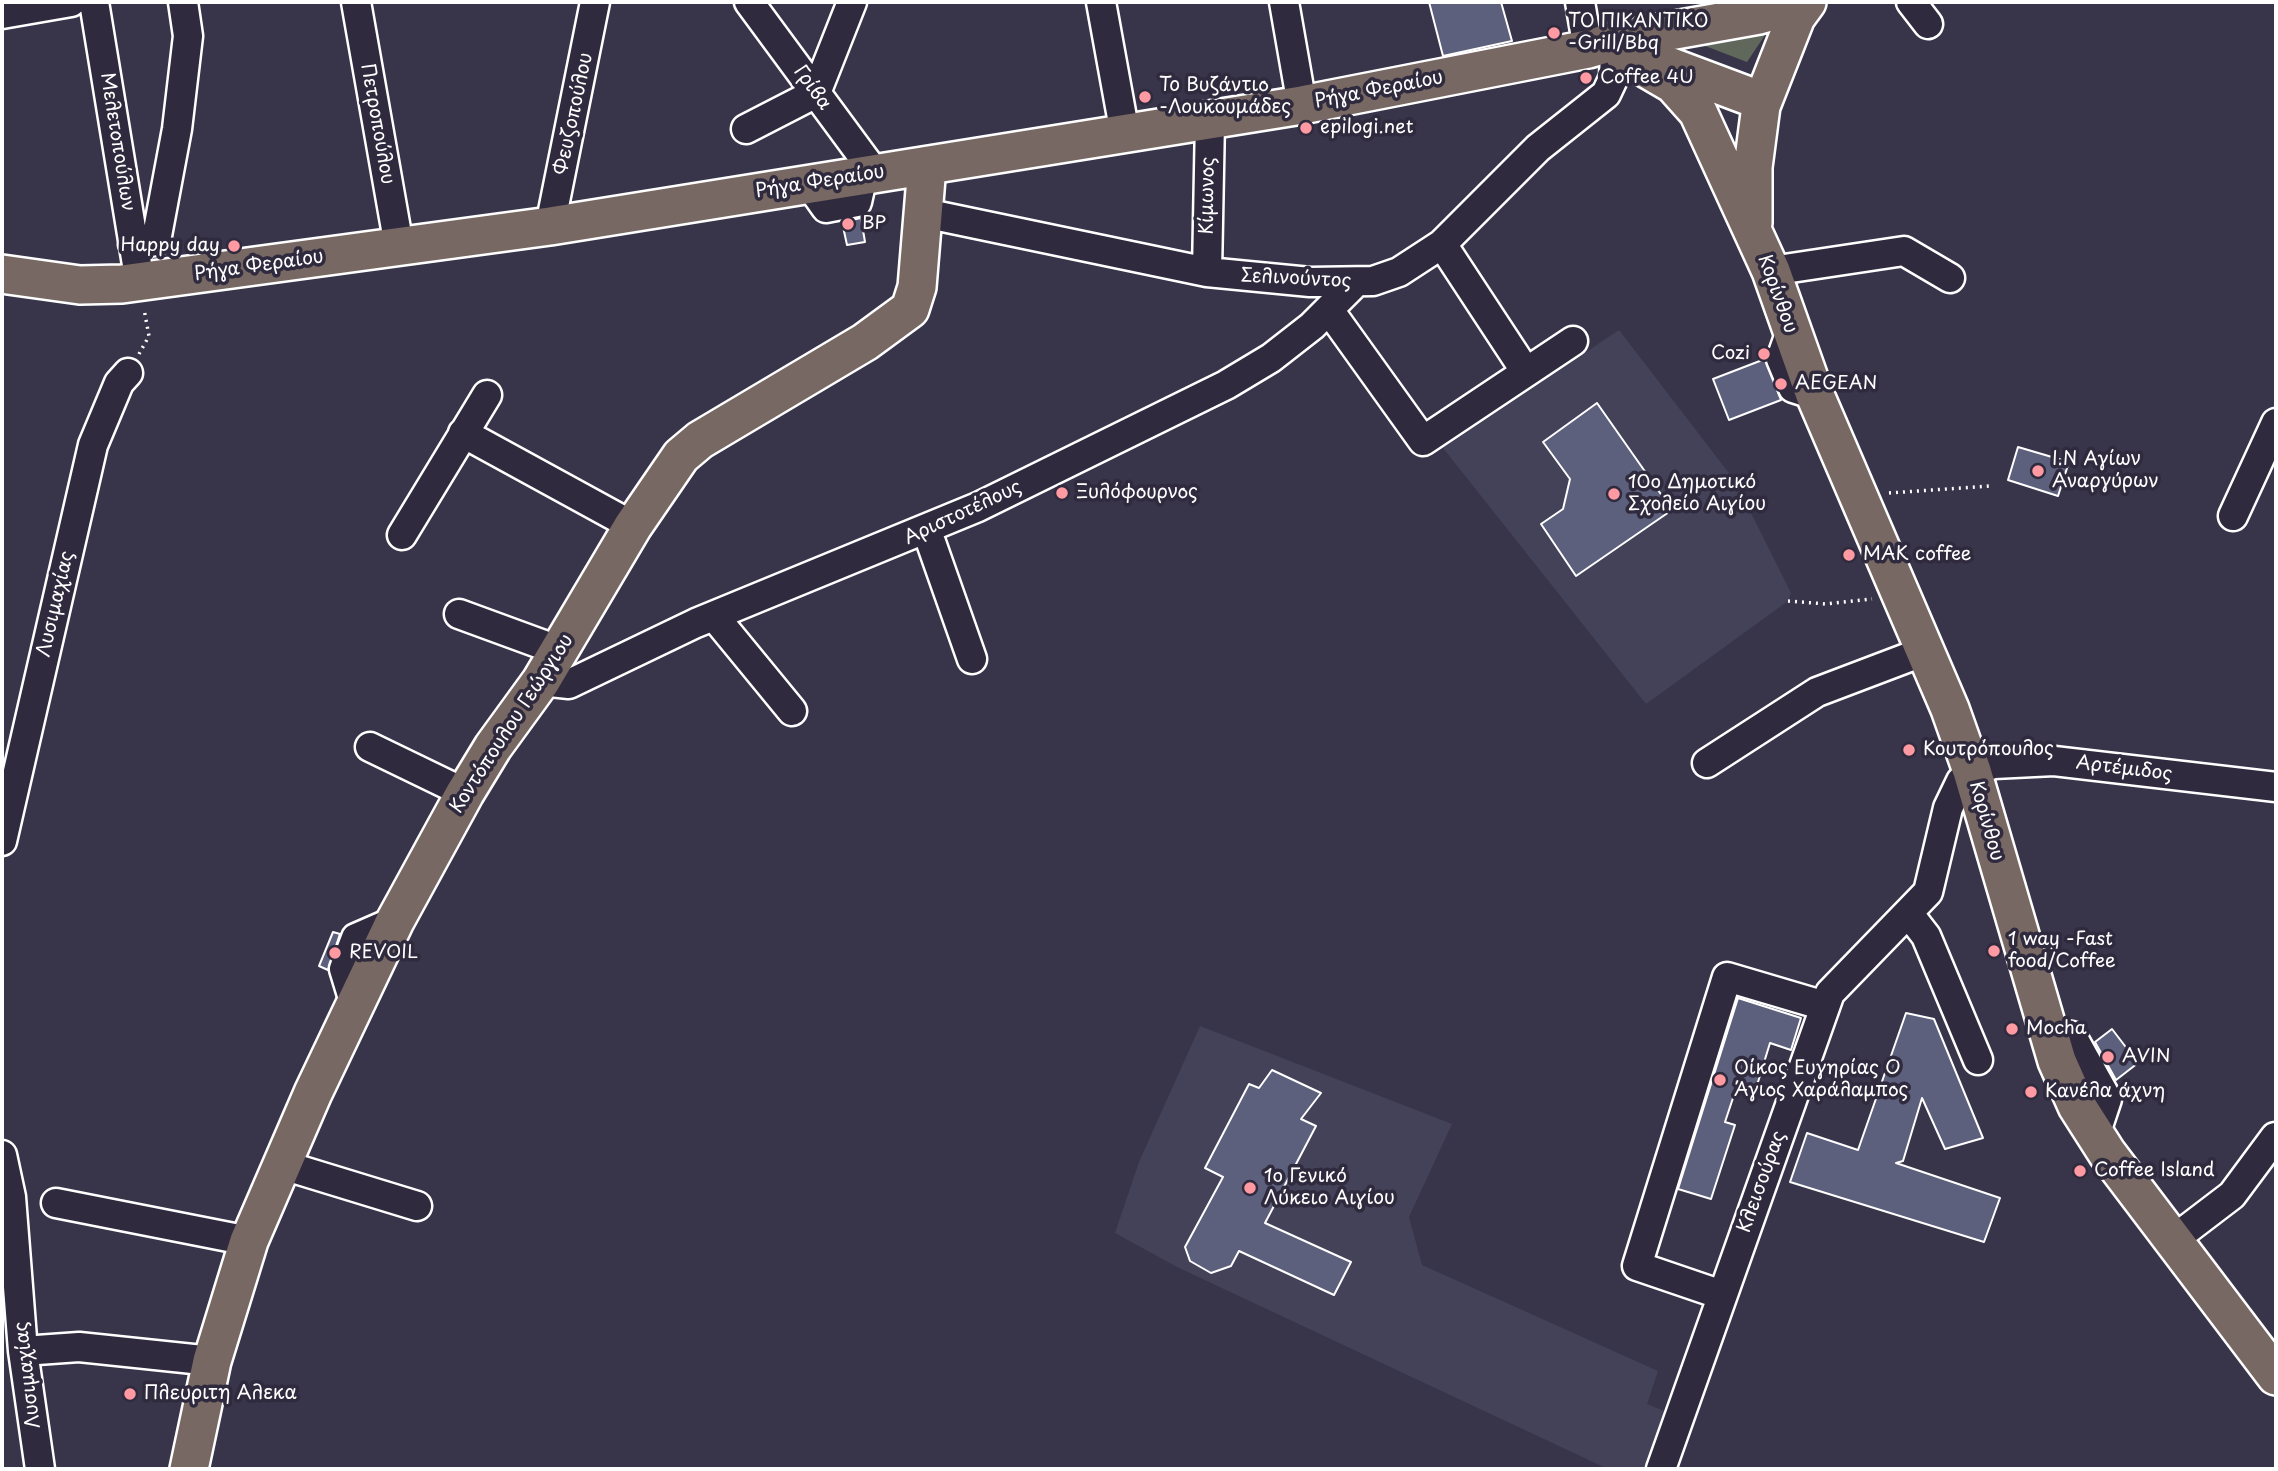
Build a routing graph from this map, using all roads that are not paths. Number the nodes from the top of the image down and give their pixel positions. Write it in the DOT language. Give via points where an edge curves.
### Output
graph roads {
  1 [pos="71,2"];
  2 [pos="94,2"];
  3 [pos="183,2"];
  4 [pos="356,2"];
  5 [pos="595,2"];
  6 [pos="748,2"];
  7 [pos="852,2"];
  8 [pos="1101,2"];
  9 [pos="1284,2"];
  10 [pos="1580,2"];
  11 [pos="1803,7"];
  12 [pos="1761,9"];
  13 [pos="2,14"];
  14 [pos="1615,50"];
  15 [pos="1755,88"];
  16 [pos="816,93"];
  17 [pos="1302,105"];
  18 [pos="1210,120"];
  19 [pos="746,129"];
  20 [pos="1125,134"];
  21 [pos="927,166"];
  22 [pos="869,174"];
  23 [pos="1732,191"];
  24 [pos="924,213"];
  25 [pos="550,226"];
  26 [pos="1753,231"];
  27 [pos="1442,243"];
  28 [pos="133,244"];
  29 [pos="399,246"];
  30 [pos="1770,271"];
  31 [pos="1207,272"];
  32 [pos="2,274"];
  33 [pos="1950,278"];
  34 [pos="140,283"];
  35 [pos="1355,283"];
  36 [pos="1329,310"];
  37 [pos="1573,341"];
  38 [pos="1526,372"];
  39 [pos="128,373"];
  40 [pos="487,395"];
  41 [pos="2276,423"];
  42 [pos="463,433"];
  43 [pos="2233,516"];
  44 [pos="633,526"];
  45 [pos="927,531"];
  46 [pos="402,535"];
  47 [pos="459,614"];
  48 [pos="715,616"];
  49 [pos="1925,651"];
  50 [pos="972,659"];
  51 [pos="550,666"];
  52 [pos="792,710"];
  53 [pos="370,747"];
  54 [pos="1707,763"];
  55 [pos="1972,771"];
  56 [pos="2276,786"];
  57 [pos="465,793"];
  58 [pos="2,841"];
  59 [pos="1909,914"];
  60 [pos="1825,1006"];
  61 [pos="1978,1059"];
  62 [pos="2275,1137"];
  63 [pos="2,1156"];
  64 [pos="283,1165"];
  65 [pos="56,1203"];
  66 [pos="417,1206"];
  67 [pos="2173,1240"];
  68 [pos="249,1241"];
  69 [pos="1722,1295"];
  70 [pos="23,1351"];
  71 [pos="212,1361"];
  72 [pos="2276,1376"];
  73 [pos="40,1469"];
  74 [pos="189,1469"];
  75 [pos="1661,1469"];
  1 -- 13 [label="street"];
  2 -- 28 [label="street, Μελετοπούλων"];
  3 -- 28 [label="street" via="188,36 156,241"];
  4 -- 29 [label="street, Πετροπούλου"];
  5 -- 25 [label="street, Φευζοπούλου"];
  6 -- 16 [label="street, Γρίβα"];
  7 -- 16 [label="street"];
  8 -- 20 [label="street"];
  9 -- 17 [label="street"];
  10 -- 14 [label="street, Σελινούντος"];
  11 -- 12 [label="main road, Ρήγα Φεραίου"];
  11 -- 15 [label="main road"];
  12 -- 14 [label="main road, Ρήγα Φεραίου"];
  14 -- 15 [label="main road" via="1678,47"];
  14 -- 17 [label="main road, Ρήγα Φεραίου"];
  14 -- 23 [label="main road, Κορίνθου" via="1673,84 1692,104 1709,131"];
  14 -- 27 [label="street, Σελινούντος" via="1614,77 1606,94 1538,148"];
  15 -- 23 [label="main road" via="1733,139"];
  15 -- 26 [label="main road, Κορίνθου"];
  16 -- 19 [label="street"];
  16 -- 22 [label="street, Γρίβα"];
  17 -- 18 [label="main road, Ρήγα Φεραίου"];
  18 -- 20 [label="main road, Ρήγα Φεραίου"];
  18 -- 31 [label="street, Κίμωνος"];
  20 -- 21 [label="main road, Ρήγα Φεραίου"];
  21 -- 22 [label="main road, Ρήγα Φεραίου"];
  21 -- 24 [label="main road, Κοντόπουλου Γεώργιου"];
  22 -- 25 [label="main road, Ρήγα Φεραίου"];
  23 -- 26 [label="main road, Κορίνθου"];
  24 -- 31 [label="street, Σελινούντος"];
  24 -- 44 [label="main road, Κοντόπουλου Γεώργιου" via="917,286 910,309 865,342 700,440 671,469"];
  25 -- 29 [label="main road, Ρήγα Φεραίου"];
  26 -- 30 [label="main road, Κορίνθου"];
  27 -- 35 [label="street, Σελινούντος" via="1399,272"];
  27 -- 38 [label="street"];
  28 -- 34 [label="street, Μελετοπούλων"];
  29 -- 34 [label="main road, Ρήγα Φεραίου"];
  30 -- 33 [label="street" via="1904,251"];
  30 -- 49 [label="main road, Κορίνθου" via="1815,395"];
  31 -- 35 [label="street, Σελινούντος"];
  32 -- 34 [label="main road, Ρήγα Φεραίου" via="80,285"];
  35 -- 36 [label="street, Αριστοτέλους"];
  36 -- 38 [label="street" via="1423,441"];
  36 -- 45 [label="street, Αριστοτέλους" via="1271,358 1226,385"];
  37 -- 38 [label="street"];
  39 -- 58 [label="street, Λυσιμαχίας" via="119,383 93,445"];
  40 -- 42 [label="street"];
  41 -- 43 [label="street"];
  42 -- 44 [label="street"];
  42 -- 46 [label="street"];
  44 -- 51 [label="main road, Κοντόπουλου Γεώργιου"];
  45 -- 48 [label="street, Αριστοτέλους"];
  45 -- 50 [label="street"];
  47 -- 51 [label="street, Αριστοτέλους"];
  48 -- 51 [label="street, Αριστοτέλους" via="569,684"];
  48 -- 52 [label="street"];
  49 -- 54 [label="street" via="1817,692"];
  49 -- 55 [label="main road, Κορίνθου"];
  51 -- 57 [label="main road, Κοντόπουλου Γεώργιου"];
  53 -- 57 [label="street"];
  55 -- 56 [label="street, Αρτέμιδος" via="1994,764 2054,761"];
  55 -- 59 [label="street, Κλεισούρας" via="1961,781 1948,808 1928,892"];
  55 -- 67 [label="main road, Κορίνθου" via="2069,1090 2095,1135"];
  57 -- 64 [label="main road, Κοντόπουλου Γεώργιου" via="395,921"];
  59 -- 60 [label="street, Κλεισούρας" via="1830,993"];
  59 -- 61 [label="street" via="1926,936"];
  60 -- 69 [label="street, Κλεισούρας"];
  60 -- 69 [label="street" via="1727,977 1637,1266"];
  62 -- 67 [label="street" via="2232,1195"];
  63 -- 70 [label="street, Λυσιμαχίας" via="12,1197"];
  64 -- 66 [label="street"];
  64 -- 68 [label="main road, Κοντόπουλου Γεώργιου"];
  65 -- 68 [label="street"];
  67 -- 72 [label="main road, Κορίνθου"];
  68 -- 71 [label="main road, Κοντόπουλου Γεώργιου"];
  69 -- 75 [label="street, Κλεισούρας"];
  70 -- 71 [label="street" via="79,1347"];
  70 -- 73 [label="street, Λυσιμαχίας"];
  71 -- 74 [label="main road, Κοντόπουλου Γεώργιου"];
}
